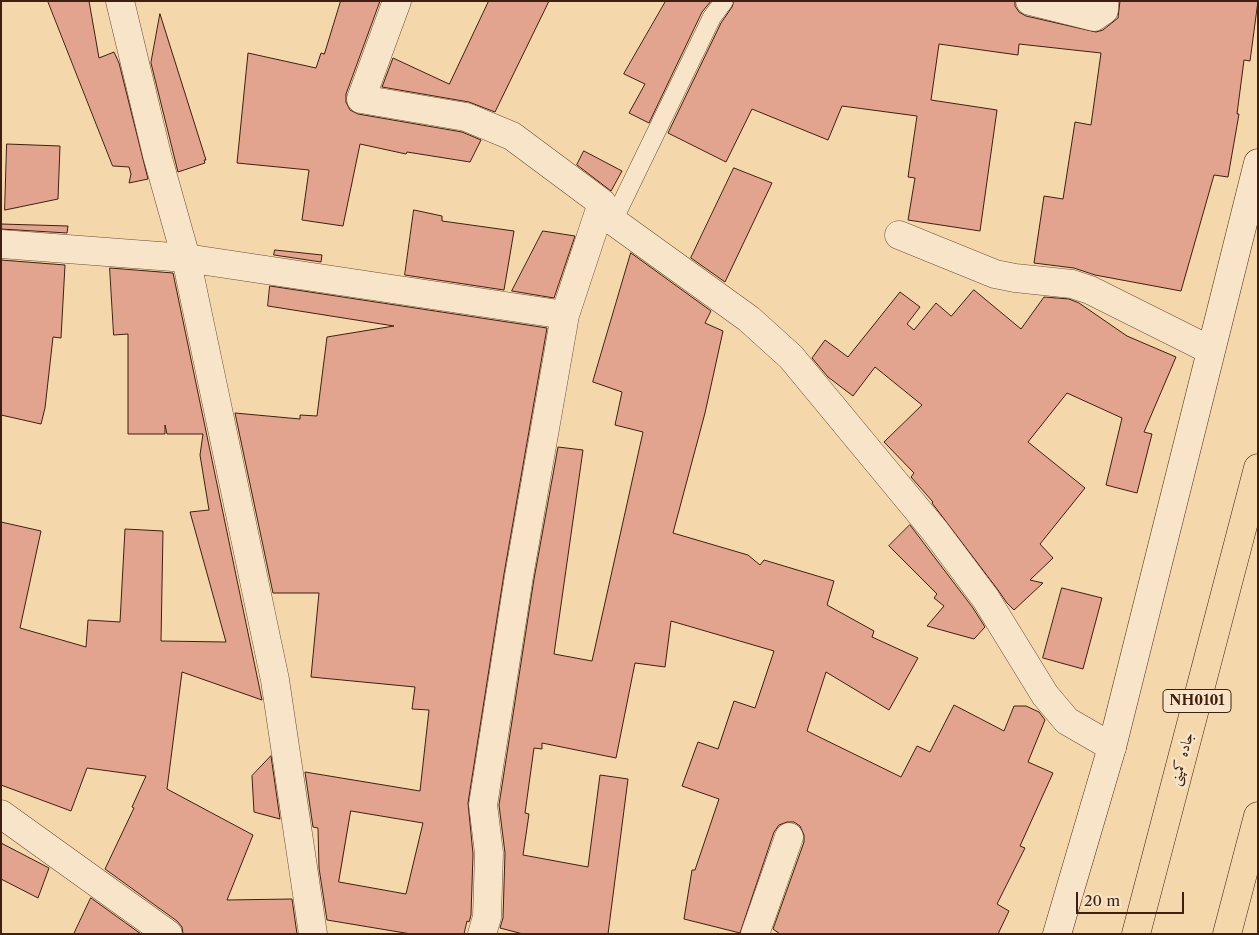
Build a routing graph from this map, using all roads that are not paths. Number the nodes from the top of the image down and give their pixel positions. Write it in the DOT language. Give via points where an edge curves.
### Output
graph roads {
  1 [pos="120,1"];
  2 [pos="397,1"];
  3 [pos="724,1"];
  4 [pos="1030,1"];
  5 [pos="1104,1"];
  6 [pos="1258,163"];
  7 [pos="608,212"];
  8 [pos="899,235"];
  9 [pos="1,244"];
  10 [pos="186,258"];
  11 [pos="565,315"];
  12 [pos="1210,350"];
  13 [pos="1258,468"];
  14 [pos="1112,746"];
  15 [pos="1,814"];
  16 [pos="1258,816"];
  17 [pos="789,837"];
  18 [pos="168,934"];
  19 [pos="313,934"];
  20 [pos="482,934"];
  21 [pos="755,934"];
  22 [pos="1056,934"];
  23 [pos="1136,934"];
  24 [pos="1226,934"];
  1 -- 10 [label="street"];
  2 -- 7 [label="street" via="361,99 466,117 512,136"];
  3 -- 7 [label="lane" via="712,17"];
  4 -- 5 [label="street" via="1094,17 1104,10"];
  6 -- 12 [label="street"];
  7 -- 11 [label="street"];
  7 -- 14 [label="street" via="749,320 791,358 935,530 986,599 1045,695 1067,721"];
  8 -- 12 [label="street" via="995,274 1072,284 1090,290"];
  9 -- 10 [label="street"];
  10 -- 11 [label="street"];
  10 -- 19 [label="street" via="275,680"];
  11 -- 20 [label="street" via="483,805 489,853 486,918"];
  12 -- 14 [label="street"];
  13 -- 23 [label="highway, جاده کمپنی / NH0101"];
  14 -- 22 [label="street"];
  15 -- 18 [label="street"];
  16 -- 24 [label="highway"];
  17 -- 21 [label="street"];
}
